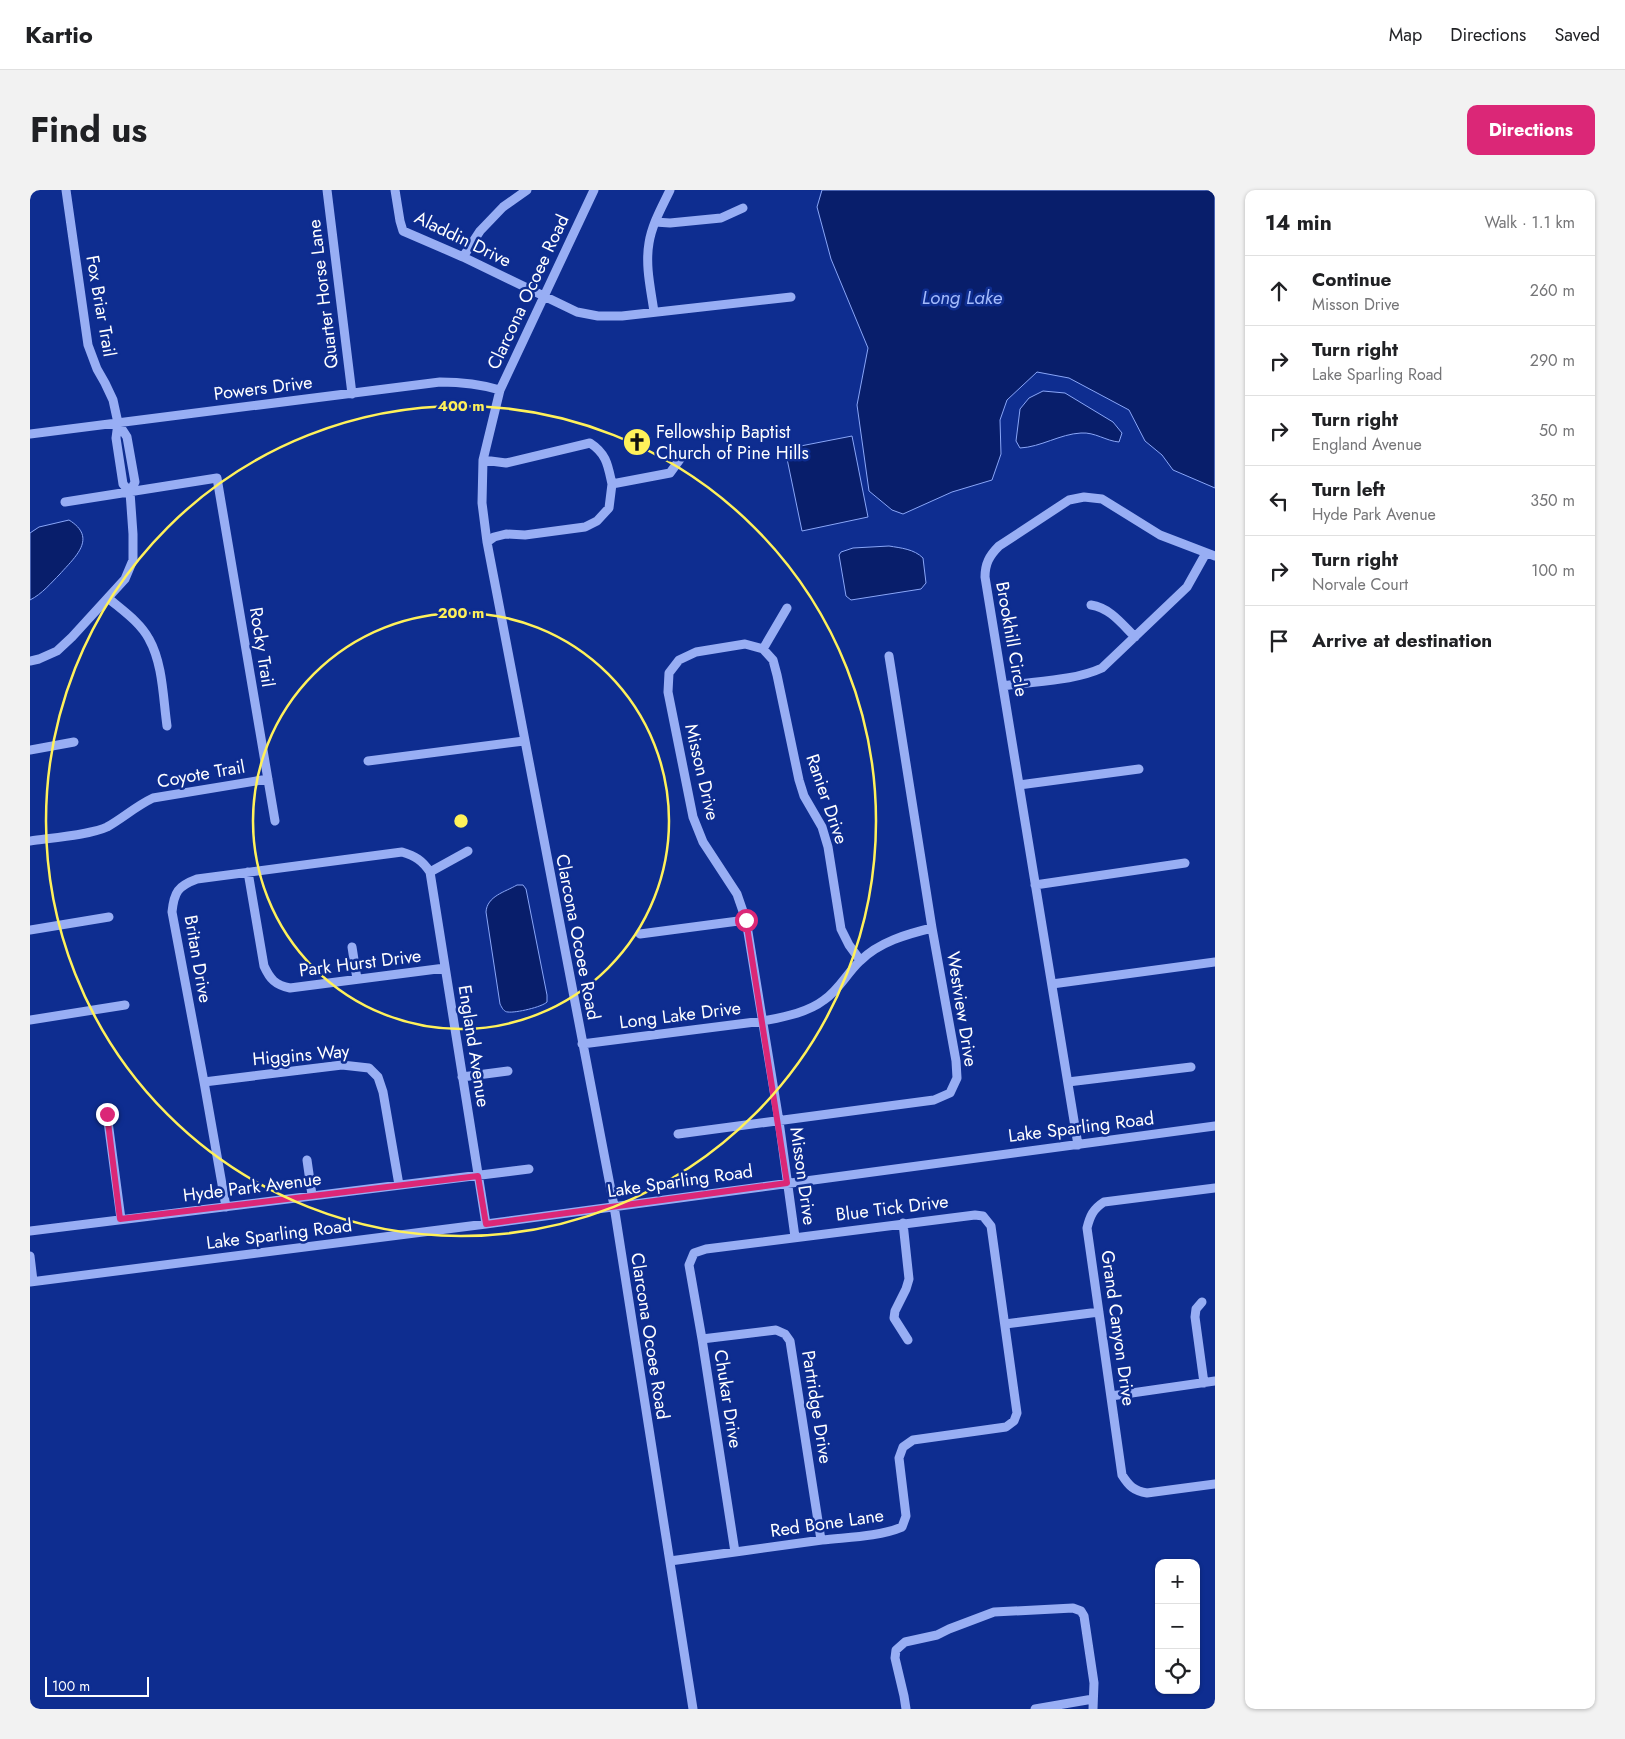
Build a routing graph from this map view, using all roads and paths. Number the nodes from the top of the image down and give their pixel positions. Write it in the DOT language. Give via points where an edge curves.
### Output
graph roads {
  1 [pos="66,190"];
  2 [pos="327,190"];
  3 [pos="395,190"];
  4 [pos="527,190"];
  5 [pos="594,190"];
  6 [pos="670,190"];
  7 [pos="743,208"];
  8 [pos="655,222"];
  9 [pos="463,257"];
  10 [pos="543,297"];
  11 [pos="790,297"];
  12 [pos="654,312"];
  13 [pos="500,390"];
  14 [pos="352,394"];
  15 [pos="118,423"];
  16 [pos="30,434"];
  17 [pos="683,455"];
  18 [pos="483,460"];
  19 [pos="612,484"];
  20 [pos="130,492"];
  21 [pos="65,502"];
  22 [pos="487,542"];
  23 [pos="1211,555"];
  24 [pos="108,598"];
  25 [pos="1091,605"];
  26 [pos="787,608"];
  27 [pos="1134,637"];
  28 [pos="764,648"];
  29 [pos="889,656"];
  30 [pos="30,660"];
  31 [pos="1003,686"];
  32 [pos="168,726"];
  33 [pos="524,741"];
  34 [pos="74,742"];
  35 [pos="30,750"];
  36 [pos="368,761"];
  37 [pos="1139,768"];
  38 [pos="268,779"];
  39 [pos="1019,785"];
  40 [pos="275,821"];
  41 [pos="30,841"];
  42 [pos="468,851"];
  43 [pos="1185,863"];
  44 [pos="248,872"];
  45 [pos="430,872"];
  46 [pos="1035,885"];
  47 [pos="109,917"];
  48 [pos="746,920"];
  49 [pos="932,928"];
  50 [pos="30,930"];
  51 [pos="640,934"];
  52 [pos="352,947"];
  53 [pos="860,960"];
  54 [pos="1215,962"];
  55 [pos="445,968"];
  56 [pos="357,979"];
  57 [pos="1052,984"];
  58 [pos="125,1006"];
  59 [pos="30,1020"];
  60 [pos="763,1021"];
  61 [pos="582,1044"];
  62 [pos="1191,1067"];
  63 [pos="508,1071"];
  64 [pos="462,1077"];
  65 [pos="204,1082"];
  66 [pos="1068,1082"];
  67 [pos="107,1114"];
  68 [pos="779,1121"];
  69 [pos="1215,1126"];
  70 [pos="678,1134"];
  71 [pos="1078,1145"];
  72 [pos="307,1160"];
  73 [pos="529,1169"];
  74 [pos="478,1176"];
  75 [pos="787,1183"];
  76 [pos="399,1185"];
  77 [pos="1215,1188"];
  78 [pos="312,1196"];
  79 [pos="614,1206"];
  80 [pos="226,1207"];
  81 [pos="120,1219"];
  82 [pos="903,1223"];
  83 [pos="486,1224"];
  84 [pos="30,1231"];
  85 [pos="796,1237"];
  86 [pos="694,1253"];
  87 [pos="30,1256"];
  88 [pos="32,1282"];
  89 [pos="1202,1302"];
  90 [pos="1099,1312"];
  91 [pos="1005,1324"];
  92 [pos="702,1339"];
  93 [pos="908,1340"];
  94 [pos="1215,1381"];
  95 [pos="1204,1382"];
  96 [pos="1111,1396"];
  97 [pos="1215,1484"];
  98 [pos="821,1540"];
  99 [pos="735,1552"];
  100 [pos="670,1560"];
  101 [pos="1093,1704"];
  102 [pos="693,1709"];
  103 [pos="906,1709"];
  104 [pos="1035,1709"];
  1 -- 15 [label="street, Fox Briar Trail" via="88,345 96,369 113,400"];
  2 -- 14 [label="street, Quarter Horse Lane"];
  3 -- 9 [label="street, Aladdin Drive" via="403,231"];
  4 -- 9 [label="street" via="503,207 480,231"];
  5 -- 10 [label="street, Clarcona Ocoee Road"];
  6 -- 8 [label="street"];
  7 -- 8 [label="street" via="721,218"];
  8 -- 12 [label="street" via="647,261"];
  9 -- 10 [label="street, Aladdin Drive"];
  10 -- 12 [label="street, Aladdin Drive" via="577,312 598,316"];
  10 -- 13 [label="street, Clarcona Ocoee Road"];
  11 -- 12 [label="street, Aladdin Drive"];
  13 -- 14 [label="street, Powers Drive" via="469,383 440,382"];
  13 -- 18 [label="street, Clarcona Ocoee Road"];
  14 -- 15 [label="street, Powers Drive"];
  15 -- 16 [label="street, Powers Drive"];
  15 -- 20 [label="street, Fox Briar Trail" via="127,437 135,482"];
  17 -- 19 [label="street" via="670,473"];
  18 -- 19 [label="street" via="506,463 590,443 600,449"];
  18 -- 22 [label="street, Clarcona Ocoee Road" via="482,503"];
  19 -- 22 [label="street" via="609,508 585,527 525,535 506,534"];
  20 -- 21 [label="street"];
  20 -- 24 [label="street, Fox Briar Trail" via="133,560 125,579"];
  20 -- 38 [label="street, Rocky Trail" via="217,478"];
  22 -- 33 [label="street, Clarcona Ocoee Road"];
  23 -- 27 [label="street" via="1187,587"];
  23 -- 31 [label="street, Brookhill Circle" via="1160,535 1102,499 1084,497 1069,500 999,546 990,554 985,566"];
  24 -- 30 [label="street, Fox Briar Trail" via="57,651"];
  24 -- 32 [label="street" via="149,638 158,663"];
  25 -- 27 [label="street" via="1113,614"];
  26 -- 28 [label="street"];
  27 -- 31 [label="street" via="1102,668 1090,674"];
  28 -- 48 [label="street, Misson Drive" via="745,644 696,652 679,660 670,673 668,692 693,817 702,842 737,894"];
  28 -- 53 [label="street, Ranier Drive" via="773,660 804,796 822,827 828,847 841,929"];
  29 -- 49 [label="street, Westview Drive"];
  31 -- 39 [label="street, Brookhill Circle"];
  33 -- 36 [label="street"];
  33 -- 61 [label="street, Clarcona Ocoee Road"];
  34 -- 35 [label="street"];
  37 -- 39 [label="street"];
  38 -- 40 [label="street, Rocky Trail"];
  38 -- 41 [label="street, Coyote Trail" via="153,798 137,805 105,828"];
  39 -- 46 [label="street, Brookhill Circle"];
  42 -- 45 [label="street"];
  43 -- 46 [label="street"];
  44 -- 45 [label="street, Britan Drive" via="402,852 416,857"];
  44 -- 56 [label="street, Park Hurst Drive" via="264,966 270,978 279,986 290,988"];
  44 -- 65 [label="street, Britan Drive" via="197,878 183,884 174,898 172,912"];
  45 -- 55 [label="street, England Avenue"];
  46 -- 57 [label="street, Brookhill Circle"];
  47 -- 50 [label="street"];
  48 -- 51 [label="street"];
  48 -- 60 [label="street, Misson Drive"];
  49 -- 53 [label="street, Long Lake Drive" via="907,934"];
  49 -- 68 [label="street, Westview Drive" via="956,1060 957,1078 950,1093 934,1100"];
  52 -- 56 [label="street"];
  53 -- 60 [label="street, Long Lake Drive" via="824,1000 786,1016"];
  54 -- 57 [label="street"];
  55 -- 56 [label="street, Park Hurst Drive"];
  55 -- 64 [label="street, England Avenue"];
  57 -- 66 [label="street, Brookhill Circle"];
  58 -- 59 [label="street"];
  60 -- 61 [label="street, Long Lake Drive"];
  60 -- 68 [label="street, Misson Drive"];
  61 -- 79 [label="street, Clarcona Ocoee Road"];
  62 -- 66 [label="street"];
  63 -- 64 [label="street"];
  64 -- 74 [label="street, England Avenue"];
  65 -- 76 [label="street, Higgins Way" via="342,1065 369,1068 378,1077 383,1092"];
  65 -- 80 [label="street, Britan Drive"];
  66 -- 71 [label="street, Brookhill Circle"];
  67 -- 81 [label="street"];
  68 -- 70 [label="street, Westview Drive"];
  68 -- 75 [label="street, Misson Drive"];
  69 -- 71 [label="street, Lake Sparling Road"];
  71 -- 75 [label="street, Lake Sparling Road"];
  72 -- 78 [label="street"];
  73 -- 74 [label="street, Hyde Park Avenue"];
  74 -- 76 [label="street, Hyde Park Avenue"];
  74 -- 83 [label="street, England Avenue"];
  75 -- 79 [label="street, Lake Sparling Road"];
  75 -- 85 [label="street, Misson Drive"];
  76 -- 78 [label="street, Hyde Park Avenue"];
  77 -- 90 [label="street, Grand Canyon Drive" via="1104,1202 1094,1209 1087,1228"];
  78 -- 80 [label="street, Hyde Park Avenue"];
  79 -- 83 [label="street, Lake Sparling Road"];
  79 -- 100 [label="street, Clarcona Ocoee Road"];
  80 -- 81 [label="street, Hyde Park Avenue"];
  81 -- 84 [label="street, Hyde Park Avenue"];
  82 -- 85 [label="street, Blue Tick Drive"];
  82 -- 91 [label="street, Blue Tick Drive" via="984,1216 991,1226"];
  82 -- 93 [label="street" via="909,1279 894,1311 894,1318"];
  83 -- 88 [label="street, Lake Sparling Road"];
  85 -- 86 [label="street, Blue Tick Drive"];
  86 -- 92 [label="street, Chukar Drive" via="688,1265"];
  87 -- 88 [label="street"];
  89 -- 95 [label="street" via="1195,1317"];
  90 -- 91 [label="street"];
  90 -- 96 [label="street, Grand Canyon Drive"];
  91 -- 98 [label="street, Red Bone Lane" via="1017,1413 1014,1421 1006,1427 913,1440 904,1447 899,1458 906,1516 902,1527 890,1532"];
  92 -- 98 [label="street, Partridge Drive" via="776,1330 790,1341"];
  92 -- 99 [label="street, Chukar Drive"];
  94 -- 95 [label="street"];
  95 -- 96 [label="street"];
  96 -- 97 [label="street, Grand Canyon Drive" via="1122,1475 1128,1486 1137,1492 1147,1493"];
  98 -- 99 [label="street, Red Bone Lane"];
  99 -- 100 [label="street, Red Bone Lane"];
  100 -- 102 [label="street, Clarcona Ocoee Road"];
  101 -- 103 [label="street" via="1094,1683 1084,1616 1073,1608 994,1612 937,1635 905,1642 896,1650 895,1658"];
  101 -- 104 [label="street"];
}
